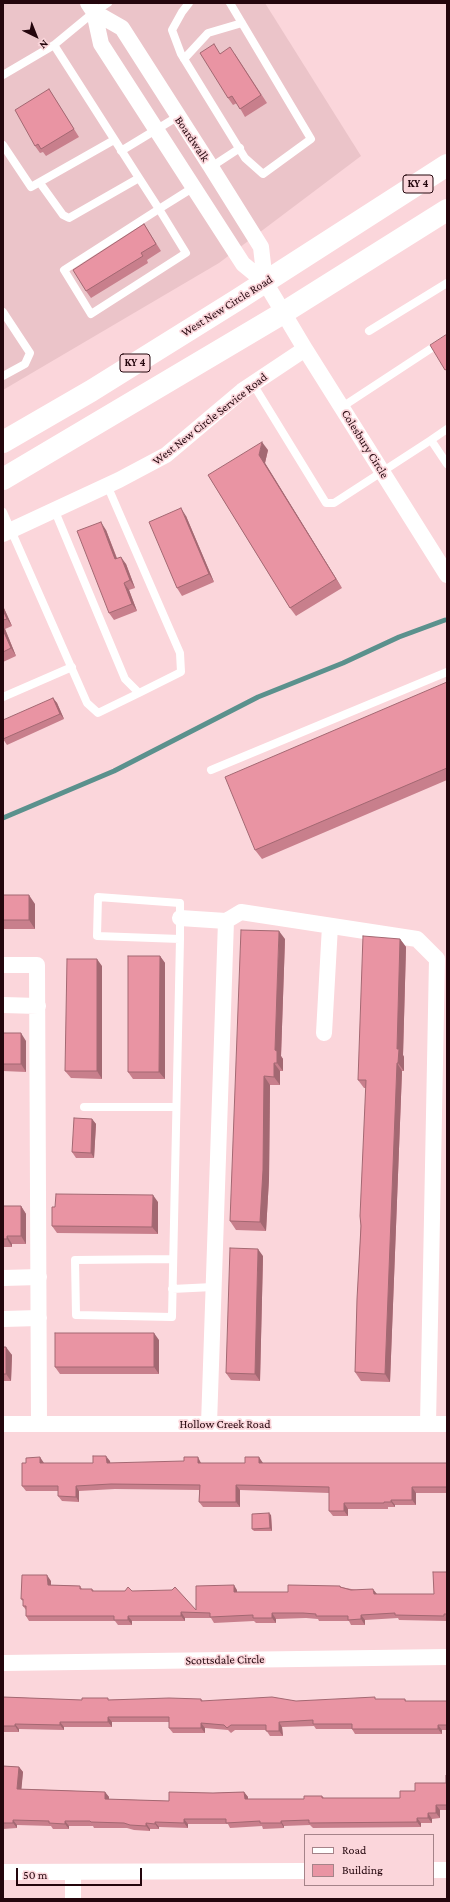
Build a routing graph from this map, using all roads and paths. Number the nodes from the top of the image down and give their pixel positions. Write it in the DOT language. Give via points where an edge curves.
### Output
graph roads {
  1 [pos="108,3"];
  2 [pos="189,3"];
  3 [pos="230,3"];
  4 [pos="91,8"];
  5 [pos="242,23"];
  6 [pos="54,45"];
  7 [pos="184,59"];
  8 [pos="3,75"];
  9 [pos="177,117"];
  10 [pos="157,128"];
  11 [pos="114,140"];
  12 [pos="3,145"];
  13 [pos="240,148"];
  14 [pos="121,151"];
  15 [pos="447,166"];
  16 [pos="211,167"];
  17 [pos="139,178"];
  18 [pos="40,182"];
  19 [pos="194,187"];
  20 [pos="159,209"];
  21 [pos="447,210"];
  22 [pos="265,282"];
  23 [pos="447,283"];
  24 [pos="3,312"];
  25 [pos="283,313"];
  26 [pos="369,331"];
  27 [pos="447,338"];
  28 [pos="305,349"];
  29 [pos="3,376"];
  30 [pos="253,384"];
  31 [pos="342,407"];
  32 [pos="447,429"];
  33 [pos="431,440"];
  34 [pos="3,442"];
  35 [pos="447,464"];
  36 [pos="382,472"];
  37 [pos="3,479"];
  38 [pos="107,485"];
  39 [pos="54,509"];
  40 [pos="3,512"];
  41 [pos="7,532"];
  42 [pos="446,571"];
  43 [pos="72,667"];
  44 [pos="447,672"];
  45 [pos="139,693"];
  46 [pos="3,696"];
  47 [pos="211,770"];
  48 [pos="180,918"];
  49 [pos="226,921"];
  50 [pos="330,926"];
  51 [pos="180,939"];
  52 [pos="3,965"];
  53 [pos="3,1005"];
  54 [pos="38,1006"];
  55 [pos="324,1033"];
  56 [pos="84,1107"];
  57 [pos="176,1107"];
  58 [pos="173,1259"];
  59 [pos="3,1278"];
  60 [pos="39,1278"];
  61 [pos="213,1287"];
  62 [pos="172,1288"];
  63 [pos="3,1318"];
  64 [pos="39,1318"];
  65 [pos="3,1424"];
  66 [pos="39,1424"];
  67 [pos="209,1424"];
  68 [pos="428,1424"];
  69 [pos="447,1424"];
  70 [pos="447,1657"];
  71 [pos="3,1663"];
  72 [pos="434,1870"];
  73 [pos="447,1870"];
  74 [pos="304,1871"];
  75 [pos="3,1872"];
  76 [pos="73,1872"];
  77 [pos="73,1899"];
  1 -- 4 [label="lane"];
  2 -- 7 [label="lane" via="172,30"];
  3 -- 5 [label="lane"];
  4 -- 6 [label="lane"];
  4 -- 9 [label="street, Boardwalk" via="122,28"];
  4 -- 10 [label="street, Boardwalk" via="101,44"];
  5 -- 7 [label="lane" via="208,33"];
  5 -- 13 [label="lane" via="311,139 263,174 245,158"];
  6 -- 8 [label="lane"];
  6 -- 11 [label="lane"];
  7 -- 13 [label="lane"];
  9 -- 10 [label="lane"];
  9 -- 16 [label="street, Boardwalk"];
  10 -- 14 [label="lane"];
  10 -- 19 [label="street, Boardwalk"];
  11 -- 14 [label="lane"];
  11 -- 18 [label="lane"];
  12 -- 18 [label="lane" via="31,188"];
  13 -- 16 [label="lane"];
  14 -- 17 [label="lane"];
  15 -- 22 [label="highway, West New Circle Road / KY 4"];
  16 -- 22 [label="street, Boardwalk" via="261,247"];
  17 -- 18 [label="lane" via="69,218 63,215"];
  17 -- 20 [label="lane"];
  19 -- 20 [label="lane"];
  19 -- 22 [label="street, Boardwalk" via="243,264"];
  20 -- 20 [label="lane" via="64,270 91,314 186,252"];
  21 -- 25 [label="highway, KY 4"];
  22 -- 25 [label="street, Boardwalk"];
  22 -- 34 [label="highway, West New Circle Road / KY 4"];
  23 -- 26 [label="lane"];
  24 -- 29 [label="lane" via="30,353 25,364"];
  25 -- 28 [label="street, Colesbury Circle"];
  25 -- 37 [label="highway, KY 4"];
  27 -- 31 [label="lane"];
  28 -- 30 [label="street, West New Circle Service Road"];
  28 -- 31 [label="street, Colesbury Circle"];
  30 -- 36 [label="lane" via="326,503 334,503"];
  30 -- 38 [label="street, West New Circle Service Road" via="166,456"];
  31 -- 36 [label="street, Colesbury Circle"];
  32 -- 33 [label="lane"];
  33 -- 35 [label="lane"];
  33 -- 36 [label="lane"];
  36 -- 42 [label="street, Colesbury Circle"];
  38 -- 39 [label="street, West New Circle Service Road"];
  38 -- 45 [label="lane" via="180,653 181,672"];
  39 -- 41 [label="street, West New Circle Service Road"];
  39 -- 45 [label="lane" via="125,679"];
  40 -- 41 [label="lane"];
  41 -- 43 [label="lane"];
  43 -- 45 [label="lane" via="87,703 98,713"];
  43 -- 46 [label="lane"];
  44 -- 47 [label="lane"];
  48 -- 49 [label="street"];
  48 -- 51 [label="lane"];
  48 -- 51 [label="lane" via="180,903 98,897 97,936"];
  49 -- 50 [label="street" via="241,912"];
  49 -- 61 [label="street"];
  50 -- 55 [label="street"];
  50 -- 68 [label="street" via="417,939 437,959"];
  51 -- 57 [label="lane"];
  52 -- 54 [label="street" via="37,965"];
  53 -- 54 [label="street"];
  54 -- 60 [label="street"];
  56 -- 57 [label="lane"];
  57 -- 58 [label="lane"];
  58 -- 62 [label="lane"];
  58 -- 62 [label="lane" via="75,1260 76,1315 172,1317"];
  59 -- 60 [label="street"];
  60 -- 64 [label="street"];
  61 -- 62 [label="lane"];
  61 -- 67 [label="street"];
  63 -- 64 [label="street"];
  64 -- 66 [label="street"];
  65 -- 66 [label="street, Hollow Creek Road"];
  66 -- 67 [label="street, Hollow Creek Road"];
  67 -- 68 [label="street, Hollow Creek Road"];
  68 -- 69 [label="street, Hollow Creek Road"];
  70 -- 71 [label="street, Scottsdale Circle"];
  72 -- 73 [label="street"];
  74 -- 76 [label="street"];
  75 -- 76 [label="street"];
  76 -- 77 [label="street"];
}
